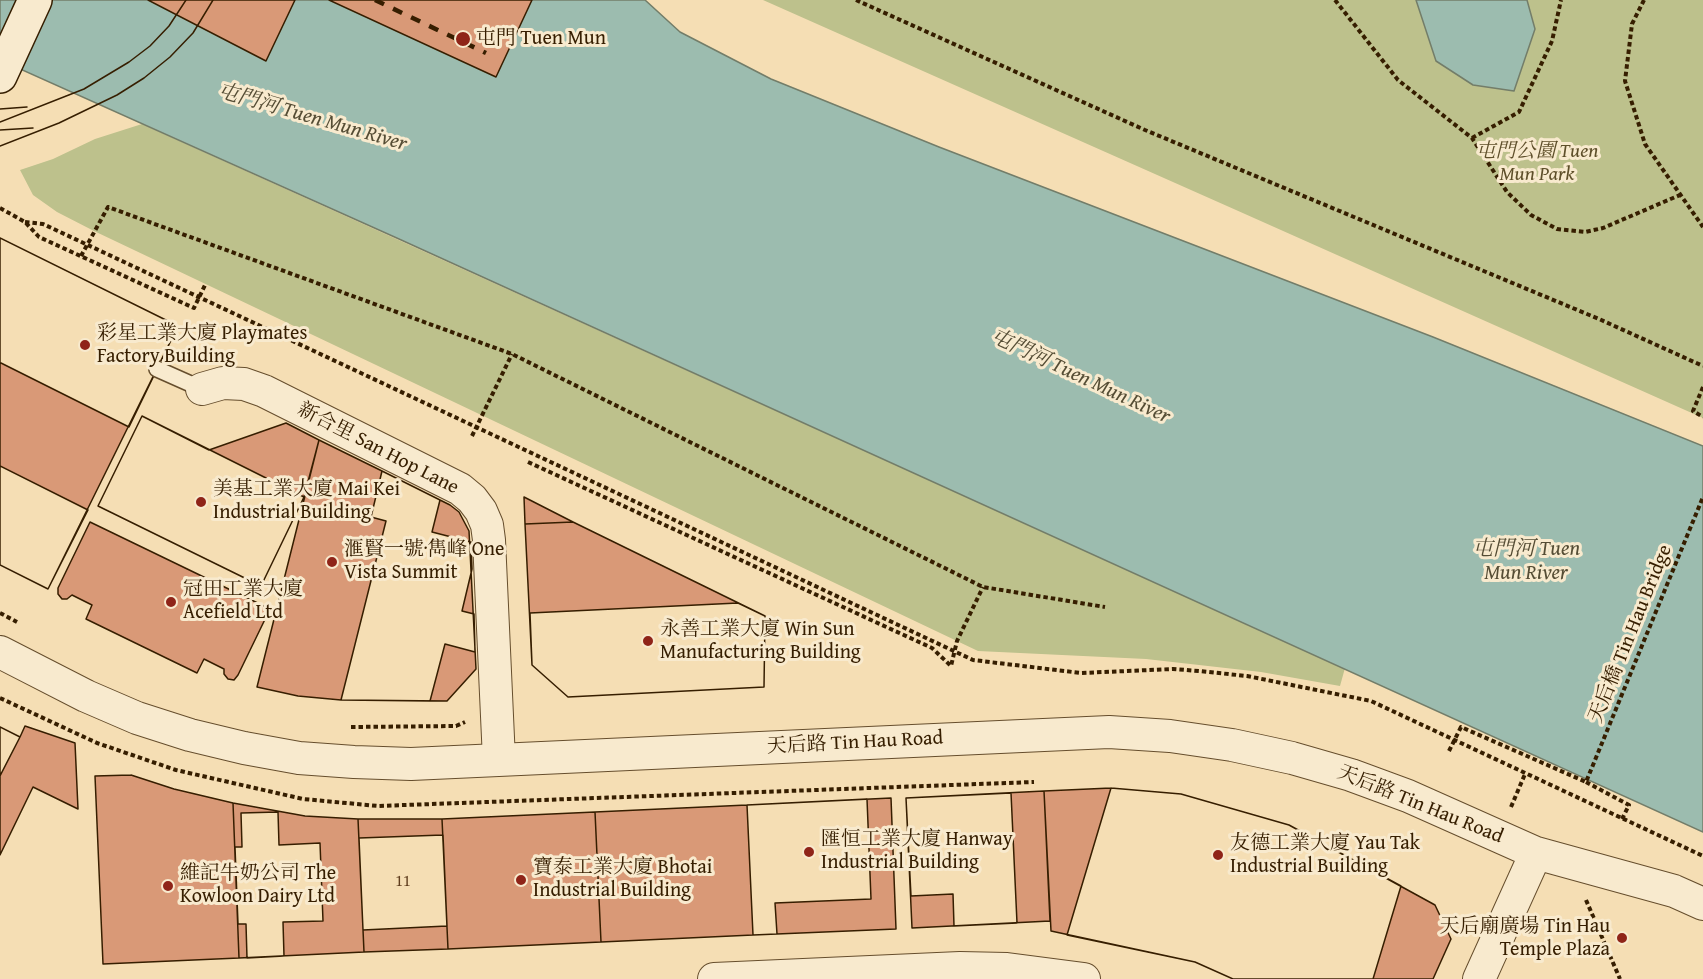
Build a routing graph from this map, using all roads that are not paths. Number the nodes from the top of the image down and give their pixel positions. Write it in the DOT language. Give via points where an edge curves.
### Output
graph roads {
  1 [pos="35,0"];
  2 [pos="0,76"];
  3 [pos="157,369"];
  4 [pos="202,389"];
  5 [pos="0,652"];
  6 [pos="499,759"];
  7 [pos="1536,853"];
  8 [pos="1703,904"];
  9 [pos="714,979"];
  10 [pos="1084,979"];
  11 [pos="1479,979"];
  1 -- 2 [label="main road"];
  3 -- 4 [label="lane"];
  4 -- 6 [label="street, 新合里 San Hop Lane" via="234,383 264,391 460,489 472,499 487,525 489,540"];
  5 -- 6 [label="street, 天后路 Tin Hau Road" via="137,718 244,748 354,762 411,764"];
  6 -- 7 [label="street, 天后路 Tin Hau Road" via="1109,732 1170,736 1242,747 1351,775"];
  7 -- 8 [label="street, 天后路 Tin Hau Road" via="1674,891"];
  7 -- 11 [label="street"];
  9 -- 10 [label="street" via="960,968 1007,969"];
}
